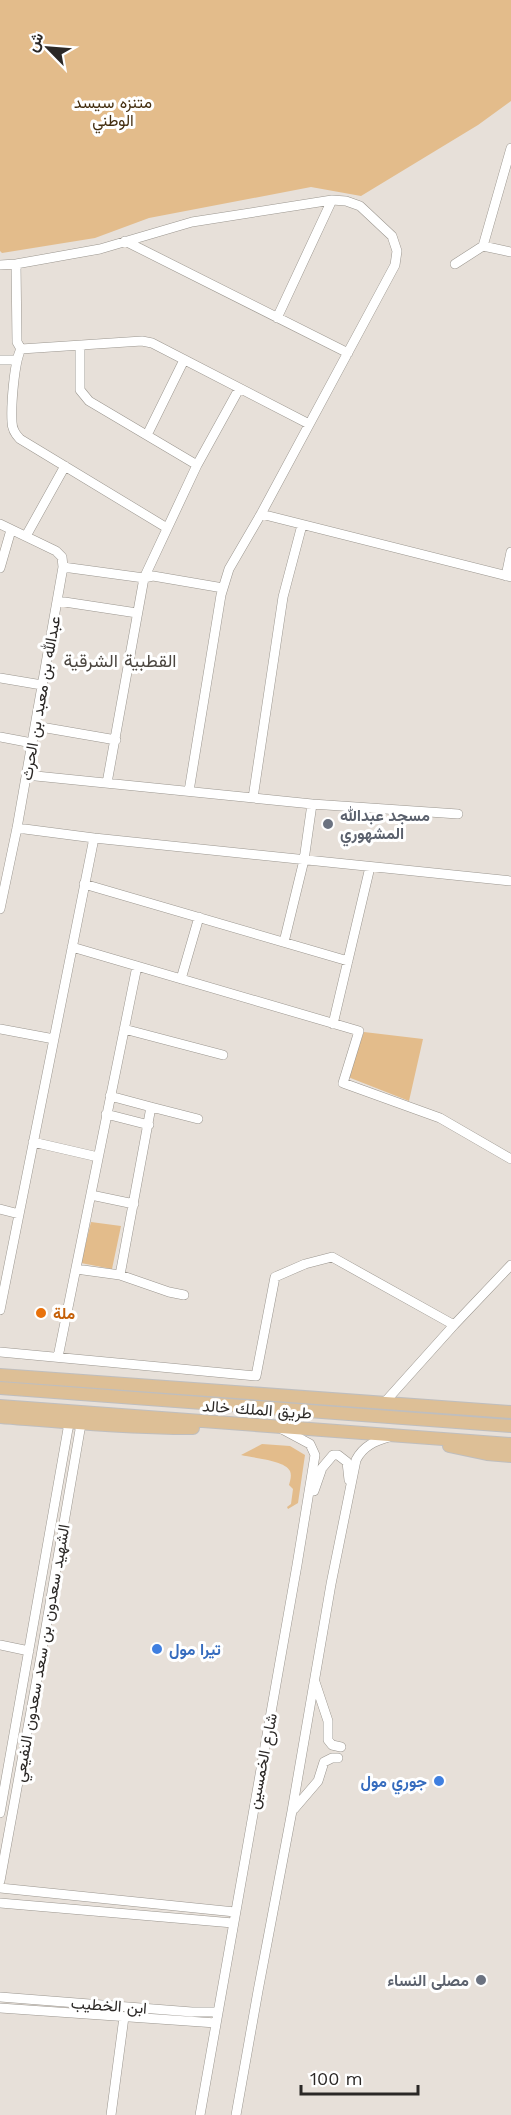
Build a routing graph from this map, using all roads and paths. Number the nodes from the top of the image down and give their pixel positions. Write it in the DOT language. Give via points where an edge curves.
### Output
graph roads {
  1 [pos="511,148"];
  2 [pos="332,200"];
  3 [pos="125,242"];
  4 [pos="483,246"];
  5 [pos="511,252"];
  6 [pos="16,264"];
  7 [pos="455,264"];
  8 [pos="0,265"];
  9 [pos="277,318"];
  10 [pos="80,346"];
  11 [pos="21,349"];
  12 [pos="348,353"];
  13 [pos="0,360"];
  14 [pos="16,360"];
  15 [pos="184,360"];
  16 [pos="239,389"];
  17 [pos="309,424"];
  18 [pos="147,435"];
  19 [pos="197,465"];
  20 [pos="65,466"];
  21 [pos="261,514"];
  22 [pos="0,524"];
  23 [pos="302,525"];
  24 [pos="166,528"];
  25 [pos="11,530"];
  26 [pos="26,536"];
  27 [pos="511,552"];
  28 [pos="1,562"];
  29 [pos="63,567"];
  30 [pos="509,576"];
  31 [pos="144,578"];
  32 [pos="223,588"];
  33 [pos="58,601"];
  34 [pos="137,613"];
  35 [pos="0,678"];
  36 [pos="42,685"];
  37 [pos="35,726"];
  38 [pos="0,737"];
  39 [pos="116,740"];
  40 [pos="32,743"];
  41 [pos="26,775"];
  42 [pos="107,783"];
  43 [pos="189,791"];
  44 [pos="253,798"];
  45 [pos="312,804"];
  46 [pos="458,814"];
  47 [pos="17,828"];
  48 [pos="93,838"];
  49 [pos="0,853"];
  50 [pos="11,855"];
  51 [pos="304,860"];
  52 [pos="370,867"];
  53 [pos="511,882"];
  54 [pos="84,884"];
  55 [pos="0,909"];
  56 [pos="199,917"];
  57 [pos="284,942"];
  58 [pos="72,946"];
  59 [pos="348,961"];
  60 [pos="137,966"];
  61 [pos="181,979"];
  62 [pos="333,1024"];
  63 [pos="0,1029"];
  64 [pos="124,1029"];
  65 [pos="54,1039"];
  66 [pos="223,1055"];
  67 [pos="110,1096"];
  68 [pos="152,1107"];
  69 [pos="106,1114"];
  70 [pos="198,1119"];
  71 [pos="149,1125"];
  72 [pos="33,1142"];
  73 [pos="98,1157"];
  74 [pos="511,1159"];
  75 [pos="91,1195"];
  76 [pos="134,1204"];
  77 [pos="0,1209"];
  78 [pos="19,1214"];
  79 [pos="511,1265"];
  80 [pos="76,1269"];
  81 [pos="120,1275"];
  82 [pos="184,1295"];
  83 [pos="0,1310"];
  84 [pos="454,1325"];
  85 [pos="0,1352"];
  86 [pos="58,1357"];
  87 [pos="0,1375"];
  88 [pos="0,1388"];
  89 [pos="384,1403"];
  90 [pos="0,1406"];
  91 [pos="511,1412"];
  92 [pos="0,1417"];
  93 [pos="75,1424"];
  94 [pos="511,1426"];
  95 [pos="277,1427"];
  96 [pos="395,1435"];
  97 [pos="511,1444"];
  98 [pos="511,1456"];
  99 [pos="349,1491"];
  100 [pos="306,1511"];
  101 [pos="0,1646"];
  102 [pos="29,1651"];
  103 [pos="314,1678"];
  104 [pos="341,1747"];
  105 [pos="338,1758"];
  106 [pos="292,1811"];
  107 [pos="0,1813"];
  108 [pos="0,1881"];
  109 [pos="0,1888"];
  110 [pos="0,1903"];
  111 [pos="235,1912"];
  112 [pos="233,1923"];
  113 [pos="0,1997"];
  114 [pos="0,2008"];
  115 [pos="218,2012"];
  116 [pos="124,2017"];
  117 [pos="216,2023"];
  118 [pos="111,2115"];
  119 [pos="200,2115"];
  120 [pos="236,2115"];
  1 -- 4 [label="street"];
  2 -- 3 [label="street" via="192,222"];
  2 -- 9 [label="street"];
  2 -- 12 [label="street" via="360,206 392,236 396,251 395,265"];
  3 -- 6 [label="street"];
  3 -- 9 [label="street"];
  4 -- 5 [label="street"];
  4 -- 7 [label="street"];
  6 -- 8 [label="street"];
  6 -- 11 [label="street"];
  9 -- 12 [label="street"];
  10 -- 11 [label="street"];
  10 -- 15 [label="street" via="142,342"];
  10 -- 18 [label="street" via="83,396"];
  11 -- 14 [label="street"];
  12 -- 17 [label="street"];
  13 -- 14 [label="street"];
  14 -- 20 [label="street" via="14,433"];
  15 -- 16 [label="street"];
  15 -- 18 [label="street"];
  16 -- 17 [label="street"];
  16 -- 19 [label="street"];
  17 -- 21 [label="street"];
  18 -- 19 [label="street"];
  19 -- 24 [label="street"];
  20 -- 24 [label="street"];
  20 -- 26 [label="street"];
  21 -- 23 [label="street"];
  21 -- 32 [label="street" via="229,569"];
  22 -- 25 [label="street"];
  23 -- 30 [label="street"];
  23 -- 44 [label="street" via="283,597"];
  24 -- 31 [label="street"];
  25 -- 26 [label="street"];
  25 -- 28 [label="street"];
  26 -- 29 [label="street" via="62,557"];
  27 -- 30 [label="street"];
  29 -- 31 [label="street"];
  29 -- 33 [label="street, عبدالله بن معبد بن الحرث"];
  31 -- 32 [label="street" via="153,576"];
  31 -- 34 [label="street"];
  32 -- 43 [label="street"];
  33 -- 34 [label="street"];
  33 -- 36 [label="street, عبدالله بن معبد بن الحرث"];
  34 -- 39 [label="street"];
  35 -- 36 [label="street"];
  36 -- 37 [label="street, عبدالله بن معبد بن الحرث"];
  37 -- 39 [label="street"];
  37 -- 40 [label="street, عبدالله بن معبد بن الحرث"];
  38 -- 40 [label="street"];
  39 -- 42 [label="street"];
  40 -- 41 [label="street, عبدالله بن معبد بن الحرث"];
  41 -- 42 [label="street"];
  41 -- 47 [label="street, عبدالله بن معبد بن الحرث"];
  42 -- 43 [label="street"];
  43 -- 44 [label="street"];
  44 -- 45 [label="street"];
  45 -- 46 [label="street"];
  45 -- 51 [label="street"];
  47 -- 48 [label="street"];
  47 -- 50 [label="street, عبدالله بن معبد بن الحرث"];
  48 -- 51 [label="street"];
  48 -- 54 [label="street"];
  49 -- 50 [label="street"];
  50 -- 55 [label="street, عبدالله بن معبد بن الحرث"];
  51 -- 52 [label="street"];
  51 -- 57 [label="street"];
  52 -- 53 [label="street"];
  52 -- 59 [label="street"];
  54 -- 56 [label="street"];
  54 -- 58 [label="street"];
  56 -- 57 [label="street"];
  56 -- 61 [label="street"];
  57 -- 59 [label="street"];
  58 -- 60 [label="street"];
  58 -- 65 [label="street"];
  59 -- 62 [label="street"];
  60 -- 61 [label="street"];
  60 -- 64 [label="street"];
  61 -- 62 [label="street"];
  62 -- 74 [label="street" via="359,1031 343,1083 440,1118"];
  63 -- 65 [label="street"];
  64 -- 66 [label="street"];
  64 -- 67 [label="street"];
  65 -- 72 [label="street"];
  67 -- 68 [label="street"];
  67 -- 69 [label="street"];
  68 -- 70 [label="street"];
  68 -- 71 [label="street"];
  69 -- 71 [label="street"];
  69 -- 73 [label="street"];
  71 -- 76 [label="street"];
  72 -- 73 [label="street"];
  72 -- 78 [label="street"];
  73 -- 75 [label="street"];
  75 -- 76 [label="street"];
  75 -- 80 [label="street"];
  76 -- 81 [label="street"];
  77 -- 78 [label="street"];
  78 -- 83 [label="street"];
  79 -- 84 [label="street"];
  80 -- 81 [label="street"];
  80 -- 86 [label="street"];
  81 -- 82 [label="street"];
  84 -- 86 [label="street" via="332,1257 275,1276 256,1376"];
  84 -- 89 [label="street"];
  85 -- 86 [label="street"];
  87 -- 89 [label="main road"];
  88 -- 94 [label="main road, طريق الملك خالد"];
  89 -- 91 [label="main road"];
  90 -- 95 [label="main road, طريق الملك خالد"];
  92 -- 93 [label="main road"];
  93 -- 95 [label="main road"];
  93 -- 102 [label="street, الشهيد سعدون بن سعد سعدون النفيعي"];
  93 -- 108 [label="street, الشهيد سعدون بن سعد سعدون النفيعي" via="42,1656"];
  95 -- 96 [label="main road, طريق الملك خالد"];
  95 -- 100 [label="street, شارع الخمسين" via="310,1444 315,1455"];
  96 -- 97 [label="main road, طريق الملك خالد"];
  96 -- 98 [label="main road"];
  96 -- 99 [label="street" via="363,1449 356,1460"];
  99 -- 100 [label="street" via="347,1462 333,1455 322,1468"];
  99 -- 103 [label="street"];
  100 -- 111 [label="street, شارع الخمسين"];
  101 -- 102 [label="street"];
  102 -- 107 [label="street, الشهيد سعدون بن سعد سعدون النفيعي"];
  103 -- 104 [label="street" via="328,1721 328,1740"];
  103 -- 106 [label="street"];
  105 -- 106 [label="street" via="324,1762 318,1781"];
  106 -- 120 [label="street"];
  109 -- 111 [label="street"];
  110 -- 112 [label="street"];
  111 -- 112 [label="street, شارع الخمسين"];
  112 -- 115 [label="street, شارع الخمسين"];
  113 -- 115 [label="street, ابن الخطيب"];
  114 -- 116 [label="street, ابن الخطيب"];
  115 -- 117 [label="street, شارع الخمسين"];
  116 -- 117 [label="street, ابن الخطيب"];
  116 -- 118 [label="street"];
  117 -- 119 [label="street, شارع الخمسين"];
}
